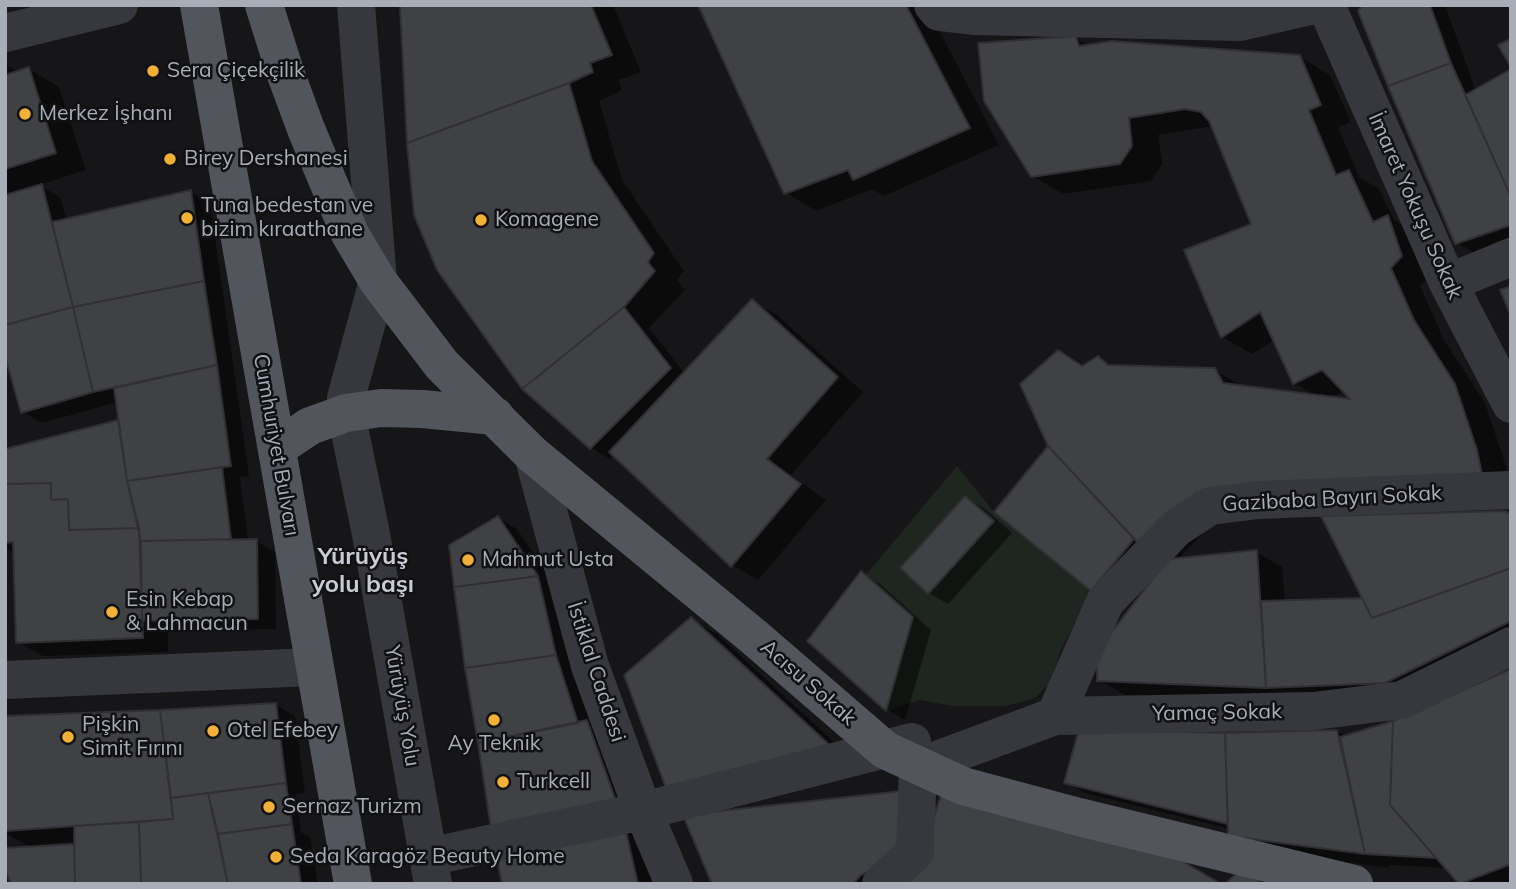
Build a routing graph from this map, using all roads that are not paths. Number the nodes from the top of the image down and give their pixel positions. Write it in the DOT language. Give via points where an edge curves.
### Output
graph roads {
  1 [pos="119,5"];
  2 [pos="200,5"];
  3 [pos="264,5"];
  4 [pos="356,5"];
  5 [pos="933,5"];
  6 [pos="1314,5"];
  7 [pos="1326,5"];
  8 [pos="5,33"];
  9 [pos="1511,257"];
  10 [pos="377,281"];
  11 [pos="1448,283"];
  12 [pos="1511,404"];
  13 [pos="346,413"];
  14 [pos="495,416"];
  15 [pos="277,448"];
  16 [pos="533,455"];
  17 [pos="1511,490"];
  18 [pos="1511,646"];
  19 [pos="314,667"];
  20 [pos="5,680"];
  21 [pos="1058,708"];
  22 [pos="885,750"];
  23 [pos="918,767"];
  24 [pos="643,811"];
  25 [pos="431,870"];
  26 [pos="353,884"];
  27 [pos="674,884"];
  28 [pos="881,884"];
  29 [pos="1354,884"];
  1 -- 8 [label="street"];
  2 -- 15 [label="main road, Cumhuriyet Bulvarı"];
  3 -- 10 [label="main road, Acısu Sokak" via="322,170"];
  4 -- 10 [label="street"];
  5 -- 6 [label="street" via="939,12 973,16 1240,22"];
  7 -- 11 [label="street, İmaret Yokuşu Sokak"];
  9 -- 11 [label="street"];
  10 -- 13 [label="street"];
  10 -- 14 [label="main road, Acısu Sokak" via="442,365"];
  11 -- 12 [label="street, İmaret Yokuşu Sokak"];
  13 -- 14 [label="main road" via="395,408"];
  13 -- 15 [label="main road" via="310,426"];
  13 -- 25 [label="street, Yürüyüş Yolu"];
  14 -- 16 [label="main road, Acısu Sokak"];
  15 -- 19 [label="main road, Cumhuriyet Bulvarı"];
  16 -- 22 [label="main road, Acısu Sokak"];
  16 -- 24 [label="street, İstiklal Caddesi" via="590,666"];
  17 -- 21 [label="street, Gazibaba Bayırı Sokak" via="1210,506 1176,528 1105,602"];
  18 -- 21 [label="street, Yamaç Sokak" via="1402,700 1314,711"];
  19 -- 20 [label="street"];
  19 -- 26 [label="main road, Cumhuriyet Bulvarı"];
  21 -- 22 [label="street"];
  21 -- 23 [label="street, Yamaç Sokak"];
  22 -- 23 [label="main road, Acısu Sokak"];
  22 -- 24 [label="street"];
  23 -- 28 [label="street" via="915,852"];
  23 -- 29 [label="main road, Acısu Sokak" via="963,786"];
  24 -- 25 [label="street"];
  24 -- 27 [label="street, İstiklal Caddesi"];
}
